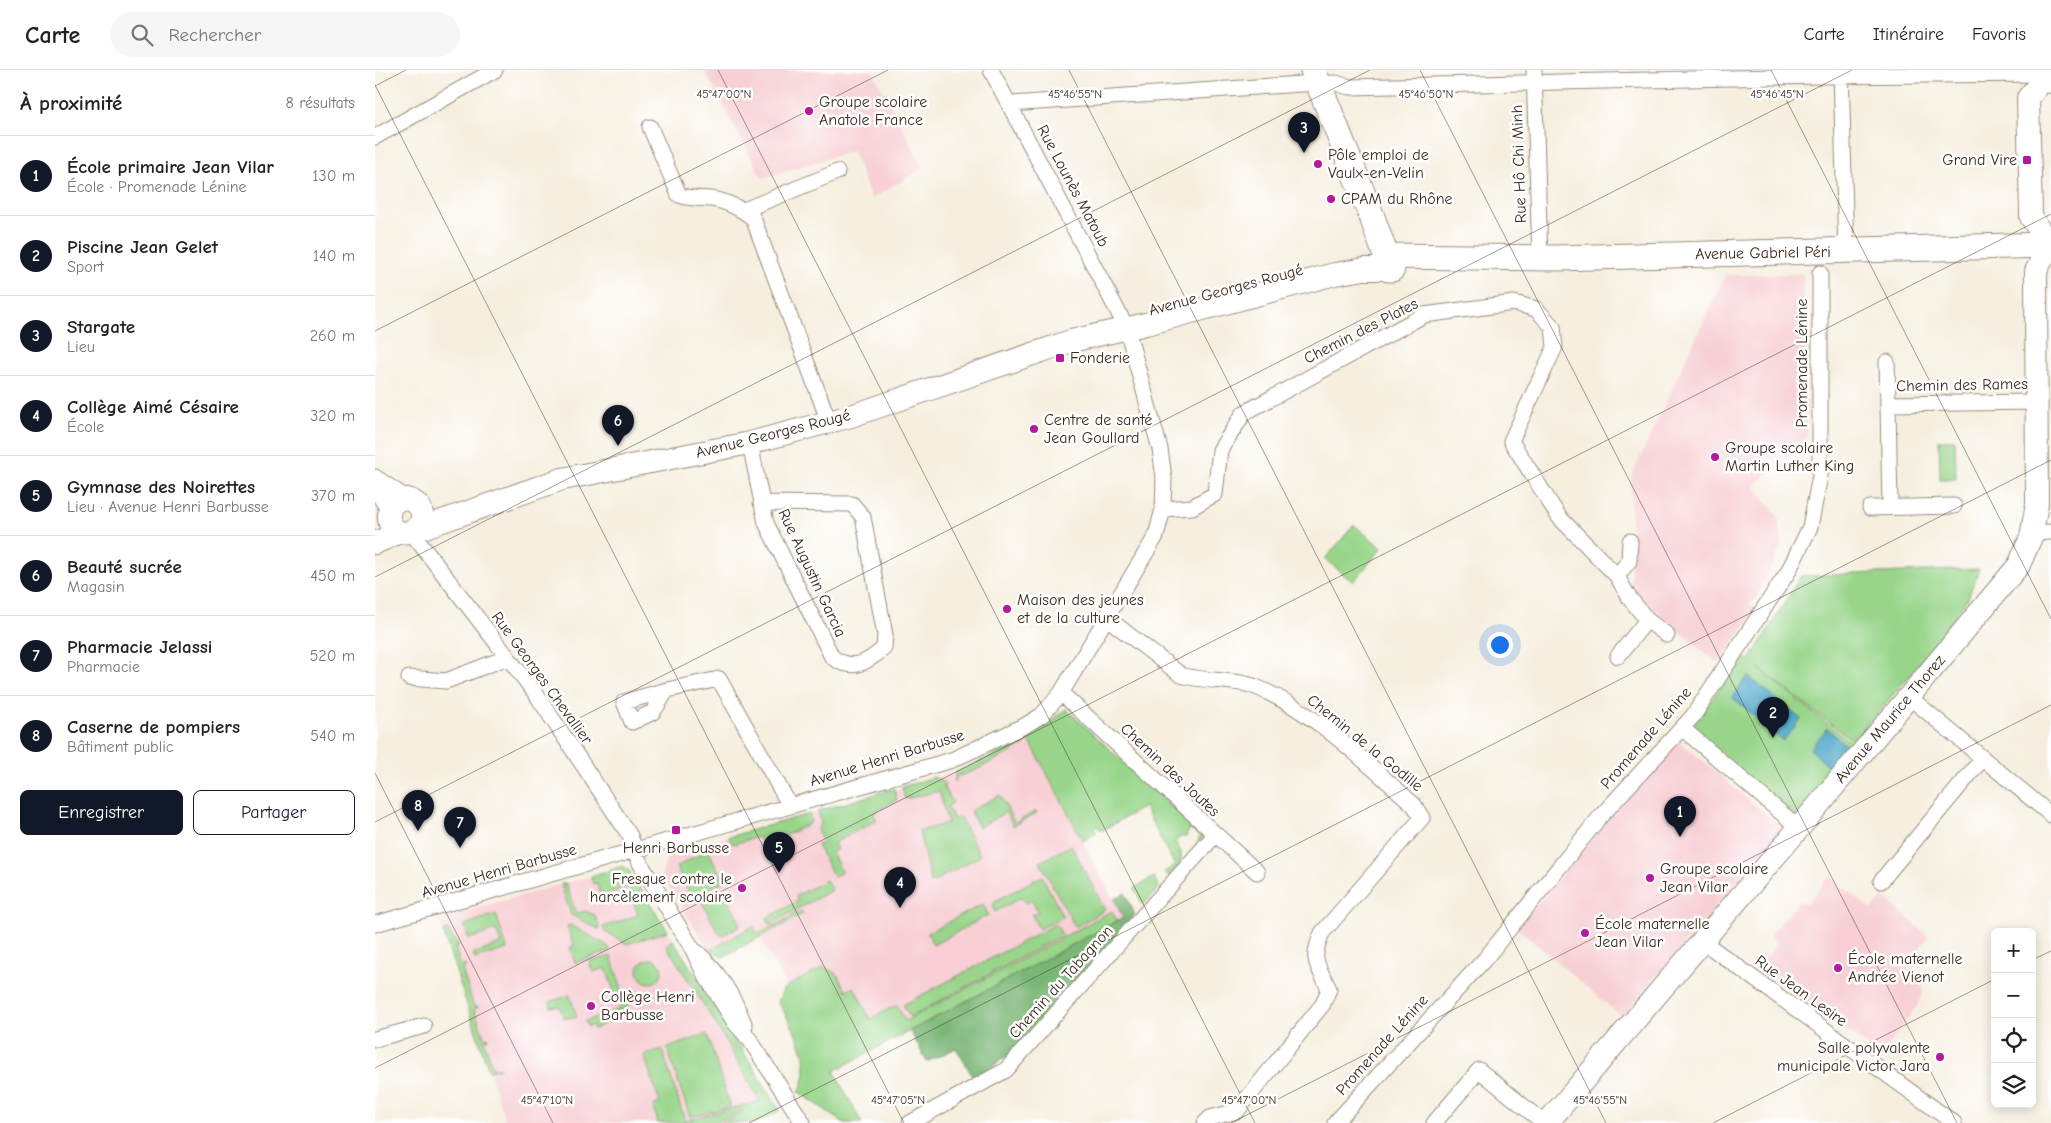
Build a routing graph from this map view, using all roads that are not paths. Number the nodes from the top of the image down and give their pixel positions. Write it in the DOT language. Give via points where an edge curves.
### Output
graph roads {
  1 [pos="495,70"];
  2 [pos="991,70"];
  3 [pos="1841,73"];
  4 [pos="1316,77"];
  5 [pos="1535,77"];
  6 [pos="2050,77"];
  7 [pos="1009,104"];
  8 [pos="650,127"];
  9 [pos="375,137"];
  10 [pos="837,172"];
  11 [pos="744,210"];
  12 [pos="2051,245"];
  13 [pos="1846,252"];
  14 [pos="1539,256"];
  15 [pos="1387,262"];
  16 [pos="1820,273"];
  17 [pos="1125,324"];
  18 [pos="1887,362"];
  19 [pos="2036,402"];
  20 [pos="1888,404"];
  21 [pos="829,422"];
  22 [pos="750,443"];
  23 [pos="375,477"];
  24 [pos="375,489"];
  25 [pos="761,503"];
  26 [pos="1954,506"];
  27 [pos="1890,507"];
  28 [pos="1870,508"];
  29 [pos="1163,509"];
  30 [pos="404,518"];
  31 [pos="2042,532"];
  32 [pos="375,535"];
  33 [pos="1630,541"];
  34 [pos="375,543"];
  35 [pos="1617,576"];
  36 [pos="1107,618"];
  37 [pos="1647,620"];
  38 [pos="1667,635"];
  39 [pos="1618,656"];
  40 [pos="508,657"];
  41 [pos="409,678"];
  42 [pos="667,690"];
  43 [pos="1061,692"];
  44 [pos="1908,696"];
  45 [pos="1682,728"];
  46 [pos="1983,758"];
  47 [pos="790,806"];
  48 [pos="2051,815"];
  49 [pos="1799,828"];
  50 [pos="1215,835"];
  51 [pos="636,851"];
  52 [pos="1257,872"];
  53 [pos="1881,881"];
  54 [pos="375,924"];
  55 [pos="1702,941"];
  56 [pos="424,1026"];
  57 [pos="375,1039"];
  58 [pos="803,1123"];
  59 [pos="910,1123"];
  60 [pos="1205,1123"];
  61 [pos="1335,1123"];
  62 [pos="1435,1123"];
  63 [pos="1546,1123"];
  64 [pos="1954,1123"];
  1 -- 9 [label="street"];
  2 -- 7 [label="street, Rue Lounès Matoub"];
  3 -- 5 [label="street"];
  3 -- 6 [label="street"];
  3 -- 13 [label="street"];
  4 -- 5 [label="street" via="1349,87"];
  4 -- 7 [label="street"];
  4 -- 15 [label="main road"];
  5 -- 14 [label="street, Rue Hô Chi Minh"];
  6 -- 12 [label="street" via="2028,98 2031,217"];
  7 -- 17 [label="street, Rue Lounès Matoub"];
  8 -- 11 [label="street" via="679,195 692,200 711,199"];
  10 -- 11 [label="street"];
  11 -- 21 [label="street" via="753,218"];
  12 -- 13 [label="main road, Avenue Gabriel Péri"];
  12 -- 19 [label="street, Avenue Maurice Thorez" via="2036,271"];
  13 -- 14 [label="main road, Avenue Gabriel Péri"];
  14 -- 15 [label="main road, Avenue Gabriel Péri" via="1476,257 1442,266"];
  15 -- 17 [label="street, Avenue Georges Rougé" via="1361,256 1275,276"];
  16 -- 45 [label="street, Promenade Lénine" via="1821,470 1810,527 1783,580"];
  17 -- 21 [label="street, Avenue Georges Rougé"];
  17 -- 29 [label="street, Avenue Henri Barbusse" via="1160,449 1165,478"];
  18 -- 20 [label="street, Chemin des Rames"];
  19 -- 20 [label="street, Chemin des Rames"];
  19 -- 31 [label="street, Avenue Maurice Thorez" via="2037,504"];
  20 -- 27 [label="street, Chemin des Rames"];
  21 -- 22 [label="street, Avenue Georges Rougé"];
  22 -- 25 [label="street, Rue Augustin Garcia"];
  22 -- 30 [label="street, Avenue Georges Rougé" via="562,479 471,510"];
  23 -- 30 [label="street, Avenue Georges Rougé"];
  24 -- 30 [label="street"];
  25 -- 25 [label="street, Rue Augustin Garcia" via="766,523 832,657 843,665 873,658 884,648 885,635 863,518 852,504"];
  26 -- 27 [label="street"];
  27 -- 28 [label="street"];
  29 -- 35 [label="street, Chemin des Plates" via="1192,507 1215,494 1221,450 1244,413 1424,315 1514,304 1536,309 1553,327 1555,347 1511,441 1559,517"];
  29 -- 36 [label="street, Avenue Henri Barbusse" via="1157,536"];
  30 -- 32 [label="street"];
  30 -- 34 [label="street"];
  30 -- 40 [label="street, Rue Georges Chevallier"];
  31 -- 44 [label="street, Avenue Maurice Thorez" via="2019,565"];
  33 -- 35 [label="street" via="1629,561"];
  35 -- 37 [label="street, Chemin des Plates"];
  36 -- 43 [label="street, Avenue Henri Barbusse"];
  36 -- 60 [label="street, Chemin de la Godille" via="1181,675 1255,686 1304,713 1414,806 1422,818 1322,933 1314,951 1329,989 1323,1004 1237,1111 1210,1118"];
  37 -- 38 [label="street, Chemin des Plates"];
  37 -- 39 [label="street"];
  40 -- 41 [label="street" via="445,681"];
  40 -- 51 [label="street, Rue Georges Chevallier" via="625,828"];
  42 -- 47 [label="street" via="719,679"];
  43 -- 47 [label="street, Avenue Henri Barbusse" via="1042,714 1026,725 952,760"];
  43 -- 50 [label="street, Chemin des Joutes"];
  44 -- 46 [label="street"];
  44 -- 49 [label="street, Avenue Maurice Thorez"];
  45 -- 49 [label="street"];
  45 -- 61 [label="street, Promenade Lénine" via="1600,817 1485,960"];
  46 -- 48 [label="street"];
  46 -- 53 [label="street"];
  47 -- 51 [label="street, Avenue Henri Barbusse"];
  49 -- 55 [label="street, Avenue Maurice Thorez"];
  50 -- 52 [label="street, Chemin des Joutes"];
  50 -- 59 [label="street, Chemin du Tabagnon" via="1006,1070"];
  51 -- 54 [label="street, Avenue Henri Barbusse"];
  51 -- 58 [label="street, Rue Georges Chevallier" via="714,990"];
  55 -- 63 [label="street, Avenue Maurice Thorez"];
  55 -- 64 [label="street, Rue Jean Lesire"];
  56 -- 57 [label="street"];
  62 -- 63 [label="street" via="1479,1070"];
}
